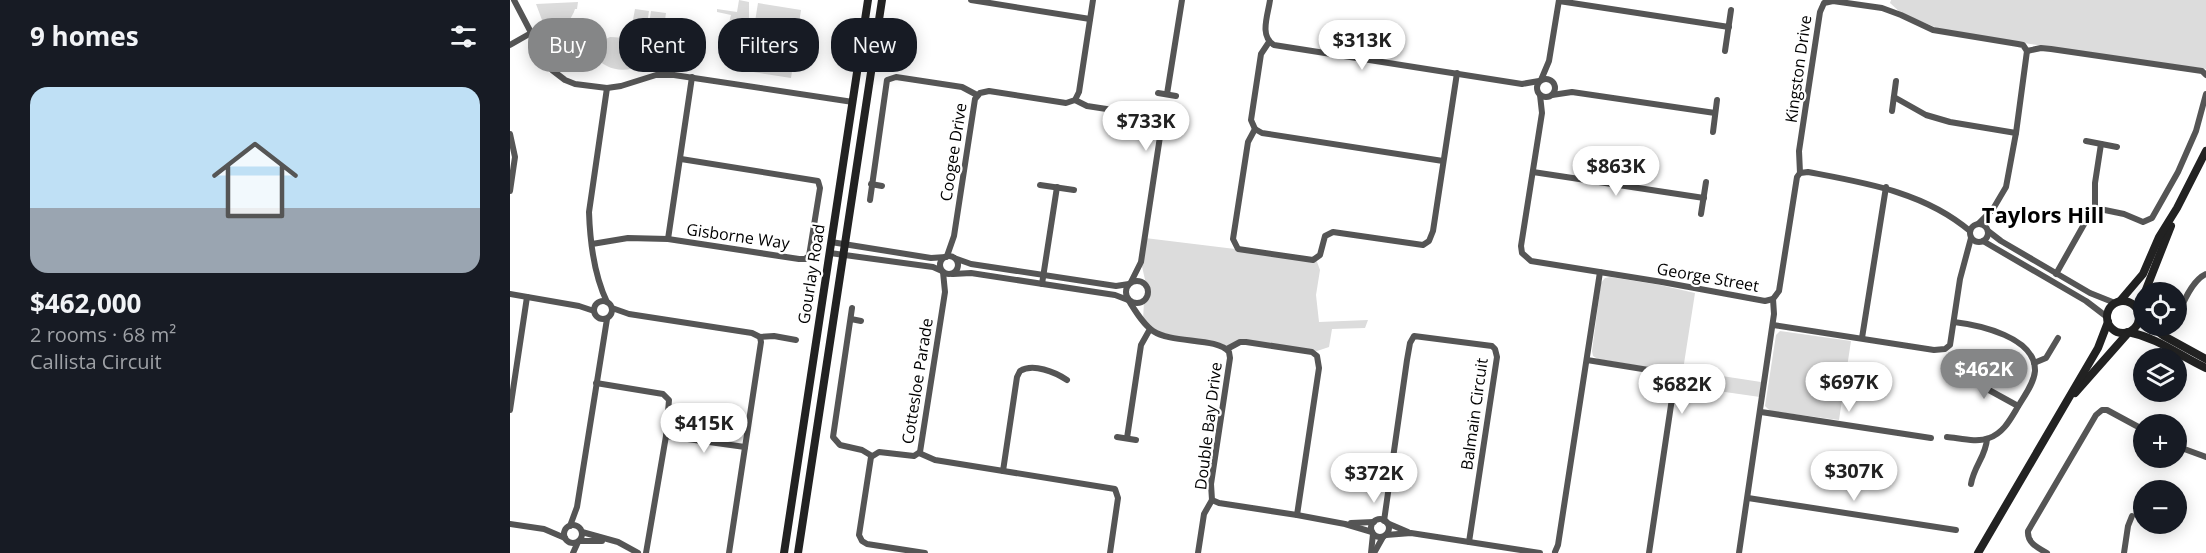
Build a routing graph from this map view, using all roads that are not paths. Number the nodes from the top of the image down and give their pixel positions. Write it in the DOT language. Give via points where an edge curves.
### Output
graph roads {
  1 [pos="514,0"];
  2 [pos="868,0"];
  3 [pos="882,0"];
  4 [pos="971,0"];
  5 [pos="1093,0"];
  6 [pos="1182,0"];
  7 [pos="1270,0"];
  8 [pos="1559,0"];
  9 [pos="1827,1"];
  10 [pos="1731,10"];
  11 [pos="1090,19"];
  12 [pos="528,27"];
  13 [pos="1728,27"];
  14 [pos="528,35"];
  15 [pos="1269,42"];
  16 [pos="510,45"];
  17 [pos="1725,51"];
  18 [pos="2027,51"];
  19 [pos="1549,61"];
  20 [pos="555,72"];
  21 [pos="1457,73"];
  22 [pos="2206,75"];
  23 [pos="692,77"];
  24 [pos="1540,81"];
  25 [pos="1896,81"];
  26 [pos="1522,84"];
  27 [pos="1554,84"];
  28 [pos="607,88"];
  29 [pos="1572,92"];
  30 [pos="1158,93"];
  31 [pos="1167,94"];
  32 [pos="1539,94"];
  33 [pos="2206,94"];
  34 [pos="977,95"];
  35 [pos="1551,95"];
  36 [pos="1176,96"];
  37 [pos="1894,97"];
  38 [pos="1075,100"];
  39 [pos="1717,100"];
  40 [pos="853,102"];
  41 [pos="866,104"];
  42 [pos="1892,111"];
  43 [pos="1542,112"];
  44 [pos="1716,113"];
  45 [pos="1255,129"];
  46 [pos="1713,132"];
  47 [pos="2016,133"];
  48 [pos="510,134"];
  49 [pos="2086,141"];
  50 [pos="2101,144"];
  51 [pos="2117,147"];
  52 [pos="2206,151"];
  53 [pos="681,159"];
  54 [pos="1443,161"];
  55 [pos="1533,172"];
  56 [pos="1800,173"];
  57 [pos="1707,182"];
  58 [pos="871,184"];
  59 [pos="1040,185"];
  60 [pos="882,186"];
  61 [pos="1057,187"];
  62 [pos="1886,187"];
  63 [pos="1074,190"];
  64 [pos="510,191"];
  65 [pos="1704,198"];
  66 [pos="870,200"];
  67 [pos="2095,208"];
  68 [pos="2177,208"];
  69 [pos="1993,209"];
  70 [pos="1701,214"];
  71 [pos="1988,229"];
  72 [pos="1973,230"];
  73 [pos="954,236"];
  74 [pos="668,239"];
  75 [pos="831,242"];
  76 [pos="1981,242"];
  77 [pos="592,244"];
  78 [pos="844,244"];
  79 [pos="830,253"];
  80 [pos="843,255"];
  81 [pos="946,256"];
  82 [pos="1966,257"];
  83 [pos="956,259"];
  84 [pos="1141,262"];
  85 [pos="943,271"];
  86 [pos="1600,272"];
  87 [pos="952,274"];
  88 [pos="1044,274"];
  89 [pos="2056,274"];
  90 [pos="2206,274"];
  91 [pos="2149,282"];
  92 [pos="1130,283"];
  93 [pos="1042,284"];
  94 [pos="1146,285"];
  95 [pos="600,288"];
  96 [pos="945,291"];
  97 [pos="510,294"];
  98 [pos="527,297"];
  99 [pos="2187,297"];
  100 [pos="1773,299"];
  101 [pos="1129,301"];
  102 [pos="1144,301"];
  103 [pos="607,302"];
  104 [pos="2117,302"];
  105 [pos="2133,304"];
  106 [pos="596,306"];
  107 [pos="612,308"];
  108 [pos="852,308"];
  109 [pos="629,314"];
  110 [pos="609,317"];
  111 [pos="599,319"];
  112 [pos="851,319"];
  113 [pos="2107,320"];
  114 [pos="861,321"];
  115 [pos="1143,321"];
  116 [pos="1954,322"];
  117 [pos="1773,325"];
  118 [pos="1150,329"];
  119 [pos="2133,329"];
  120 [pos="2128,333"];
  121 [pos="2164,336"];
  122 [pos="760,337"];
  123 [pos="1862,338"];
  124 [pos="2058,338"];
  125 [pos="603,339"];
  126 [pos="796,340"];
  127 [pos="1227,349"];
  128 [pos="2206,359"];
  129 [pos="1587,360"];
  130 [pos="2034,363"];
  131 [pos="2206,368"];
  132 [pos="513,369"];
  133 [pos="1067,380"];
  134 [pos="1955,380"];
  135 [pos="596,383"];
  136 [pos="2018,406"];
  137 [pos="2062,407"];
  138 [pos="510,410"];
  139 [pos="1761,412"];
  140 [pos="2133,424"];
  141 [pos="666,436"];
  142 [pos="1118,437"];
  143 [pos="1947,437"];
  144 [pos="1127,438"];
  145 [pos="1931,438"];
  146 [pos="1987,439"];
  147 [pos="1136,440"];
  148 [pos="745,447"];
  149 [pos="2187,450"];
  150 [pos="919,453"];
  151 [pos="872,456"];
  152 [pos="2206,457"];
  153 [pos="1003,471"];
  154 [pos="1971,484"];
  155 [pos="1387,491"];
  156 [pos="1748,498"];
  157 [pos="1212,500"];
  158 [pos="577,507"];
  159 [pos="1297,514"];
  160 [pos="2132,516"];
  161 [pos="1375,521"];
  162 [pos="1385,521"];
  163 [pos="510,524"];
  164 [pos="1345,524"];
  165 [pos="569,527"];
  166 [pos="544,529"];
  167 [pos="580,530"];
  168 [pos="1956,530"];
  169 [pos="1372,533"];
  170 [pos="1411,533"];
  171 [pos="1384,536"];
  172 [pos="567,540"];
  173 [pos="609,540"];
  174 [pos="578,541"];
  175 [pos="1469,542"];
  176 [pos="571,553"];
  177 [pos="638,553"];
  178 [pos="646,553"];
  179 [pos="729,553"];
  180 [pos="784,553"];
  181 [pos="798,553"];
  182 [pos="925,553"];
  183 [pos="1110,553"];
  184 [pos="1198,553"];
  185 [pos="1372,553"];
  186 [pos="1540,553"];
  187 [pos="1554,553"];
  188 [pos="1648,553"];
  189 [pos="1739,553"];
  190 [pos="1978,553"];
  191 [pos="2047,553"];
  192 [pos="2124,553"];
  1 -- 12 [label="street"];
  2 -- 40 [label="main road, Gourlay Road"];
  3 -- 41 [label="main road, Gourlay Road"];
  4 -- 11 [label="street"];
  5 -- 11 [label="street"];
  6 -- 31 [label="street"];
  7 -- 15 [label="street" via="1265,35"];
  8 -- 13 [label="street"];
  8 -- 19 [label="street"];
  9 -- 18 [label="street, Kingston Drive" via="1882,8 1933,30 2023,45"];
  9 -- 56 [label="street, Kingston Drive" via="1820,12"];
  10 -- 13 [label="street"];
  11 -- 38 [label="street"];
  13 -- 17 [label="street"];
  14 -- 16 [label="street"];
  15 -- 21 [label="street"];
  15 -- 45 [label="street" via="1261,54 1251,120"];
  18 -- 22 [label="street" via="2051,49 2202,71"];
  18 -- 47 [label="street"];
  19 -- 24 [label="street"];
  19 -- 27 [label="street"];
  20 -- 28 [label="street" via="575,84"];
  21 -- 26 [label="street"];
  21 -- 54 [label="street"];
  23 -- 28 [label="street" via="657,75"];
  23 -- 40 [label="street"];
  23 -- 53 [label="street"];
  24 -- 26 [label="street"];
  24 -- 27 [label="street" via="1550,80"];
  24 -- 32 [label="street"];
  25 -- 37 [label="street"];
  26 -- 32 [label="street"];
  27 -- 29 [label="street"];
  27 -- 35 [label="street"];
  28 -- 77 [label="street" via="589,212"];
  29 -- 35 [label="street"];
  29 -- 44 [label="street"];
  30 -- 31 [label="street"];
  31 -- 36 [label="street"];
  32 -- 35 [label="street"];
  32 -- 43 [label="street, George Street"];
  33 -- 67 [label="street" via="2196,131 2152,218 2143,222"];
  34 -- 38 [label="street, Coogee Drive" via="989,91 1066,104"];
  34 -- 58 [label="street" via="962,87 902,77 888,80"];
  34 -- 73 [label="street, Coogee Drive"];
  35 -- 43 [label="street, George Street"];
  37 -- 42 [label="street"];
  37 -- 47 [label="street" via="1926,115"];
  38 -- 84 [label="street, Coogee Drive" via="1161,121"];
  39 -- 44 [label="street"];
  40 -- 41 [label="main road"];
  40 -- 75 [label="main road, Gourlay Road"];
  41 -- 78 [label="main road, Gourlay Road"];
  43 -- 55 [label="street, George Street"];
  44 -- 46 [label="street"];
  45 -- 54 [label="street"];
  45 -- 54 [label="street" via="1248,142 1233,239 1238,249 1309,261 1318,257 1323,239 1330,232 1413,245 1428,242"];
  47 -- 69 [label="street" via="2006,187"];
  48 -- 64 [label="street" via="515,157"];
  49 -- 50 [label="street"];
  50 -- 51 [label="street"];
  50 -- 67 [label="street"];
  52 -- 68 [label="main road"];
  53 -- 74 [label="street"];
  53 -- 74 [label="street, Gisborne Way" via="818,181 811,251 806,259 799,259"];
  55 -- 65 [label="street"];
  55 -- 86 [label="street, George Street" via="1521,246 1524,256 1537,262"];
  56 -- 62 [label="street"];
  56 -- 100 [label="street, George Street" via="1779,291"];
  57 -- 65 [label="street"];
  58 -- 60 [label="street"];
  58 -- 66 [label="street"];
  59 -- 61 [label="street"];
  61 -- 63 [label="street"];
  61 -- 88 [label="street"];
  62 -- 72 [label="street"];
  62 -- 123 [label="street"];
  65 -- 70 [label="street"];
  67 -- 89 [label="street"];
  68 -- 91 [label="main road"];
  68 -- 104 [label="main road" via="2143,274"];
  69 -- 71 [label="street"];
  69 -- 72 [label="street"];
  71 -- 72 [label="street"];
  71 -- 76 [label="street" via="1987,238"];
  71 -- 89 [label="street"];
  72 -- 76 [label="street"];
  72 -- 82 [label="street"];
  73 -- 81 [label="street, Coogee Drive"];
  73 -- 83 [label="street, Coogee Drive"];
  74 -- 77 [label="street, Gisborne Way" via="628,238"];
  75 -- 78 [label="street"];
  75 -- 79 [label="main road, Gourlay Road"];
  76 -- 82 [label="street"];
  76 -- 113 [label="street" via="2086,301"];
  77 -- 95 [label="street"];
  78 -- 80 [label="main road, Gourlay Road"];
  78 -- 81 [label="street" via="931,258"];
  79 -- 80 [label="street"];
  79 -- 180 [label="main road, Gourlay Road"];
  80 -- 85 [label="street"];
  80 -- 181 [label="main road, Gourlay Road"];
  81 -- 83 [label="street"];
  81 -- 85 [label="street" via="940,263"];
  82 -- 116 [label="street"];
  83 -- 87 [label="street" via="958,267"];
  83 -- 88 [label="street"];
  84 -- 92 [label="street"];
  84 -- 94 [label="street"];
  85 -- 87 [label="street"];
  85 -- 96 [label="street, Cottesloe Parade"];
  86 -- 100 [label="street, George Street" via="1759,300"];
  86 -- 129 [label="street"];
  87 -- 93 [label="street" via="971,273"];
  87 -- 96 [label="street, Cottesloe Parade"];
  88 -- 92 [label="street" via="1116,285"];
  88 -- 93 [label="street"];
  89 -- 104 [label="street" via="2090,293"];
  90 -- 99 [label="street" via="2199,277"];
  92 -- 94 [label="street"];
  92 -- 101 [label="street" via="1125,293"];
  93 -- 101 [label="street" via="1115,295"];
  94 -- 102 [label="street"];
  95 -- 103 [label="street"];
  95 -- 106 [label="street"];
  96 -- 150 [label="street, Cottesloe Parade"];
  97 -- 98 [label="street"];
  98 -- 106 [label="street"];
  98 -- 132 [label="street"];
  100 -- 117 [label="street"];
  101 -- 102 [label="street"];
  101 -- 115 [label="street, Double Bay Drive"];
  102 -- 115 [label="street"];
  103 -- 106 [label="street"];
  103 -- 107 [label="street"];
  104 -- 105 [label="main road"];
  104 -- 113 [label="main road" via="2108,311"];
  106 -- 111 [label="street"];
  107 -- 109 [label="street"];
  107 -- 110 [label="street"];
  108 -- 112 [label="street, Cottesloe Parade"];
  109 -- 110 [label="street"];
  109 -- 122 [label="street"];
  110 -- 111 [label="street"];
  110 -- 125 [label="street"];
  111 -- 125 [label="street"];
  112 -- 114 [label="street"];
  112 -- 151 [label="street, Cottesloe Parade" via="833,437 840,446"];
  113 -- 120 [label="main road" via="2114,330"];
  113 -- 137 [label="main road" via="2098,348"];
  115 -- 118 [label="street, Double Bay Drive"];
  116 -- 123 [label="street" via="1950,345 1945,349"];
  116 -- 130 [label="street" via="1995,330 2024,347"];
  117 -- 123 [label="street"];
  117 -- 139 [label="street"];
  118 -- 127 [label="street, Double Bay Drive" via="1165,337"];
  118 -- 144 [label="street" via="1141,345"];
  119 -- 120 [label="main road"];
  120 -- 131 [label="main road" via="2153,339"];
  120 -- 137 [label="main road"];
  121 -- 128 [label="main road"];
  122 -- 126 [label="street"];
  122 -- 148 [label="street"];
  124 -- 130 [label="street" via="2046,358"];
  125 -- 135 [label="street"];
  127 -- 157 [label="street, Double Bay Drive" via="1230,357"];
  127 -- 159 [label="street" via="1242,342 1312,352 1317,356 1319,368"];
  129 -- 187 [label="street"];
  129 -- 188 [label="street" via="1661,372 1672,378"];
  130 -- 136 [label="street" via="2032,382"];
  132 -- 138 [label="street"];
  133 -- 153 [label="street" via="1049,371 1020,371"];
  134 -- 136 [label="street" via="1978,384"];
  135 -- 141 [label="street" via="668,396"];
  135 -- 158 [label="street"];
  136 -- 146 [label="street" via="2000,433"];
  137 -- 190 [label="main road"];
  139 -- 145 [label="street"];
  139 -- 156 [label="street"];
  140 -- 191 [label="street" via="2110,411 2102,410 2096,415 2028,531 2028,539"];
  141 -- 148 [label="street"];
  141 -- 178 [label="street"];
  142 -- 144 [label="street"];
  143 -- 146 [label="street"];
  144 -- 147 [label="street"];
  146 -- 154 [label="street"];
  148 -- 179 [label="street"];
  149 -- 152 [label="street"];
  150 -- 151 [label="street, Cottesloe Parade" via="910,457 879,452"];
  150 -- 153 [label="street" via="935,460"];
  151 -- 182 [label="street" via="860,525 862,541"];
  153 -- 183 [label="street" via="1115,489 1118,498"];
  155 -- 161 [label="street, Balmain Circuit"];
  155 -- 162 [label="street, Balmain Circuit"];
  155 -- 175 [label="street, Balmain Circuit" via="1414,336 1492,346 1497,357"];
  156 -- 168 [label="street"];
  156 -- 189 [label="street"];
  157 -- 159 [label="street, Double Bay Drive"];
  157 -- 184 [label="street" via="1204,514"];
  158 -- 165 [label="street"];
  158 -- 167 [label="street"];
  159 -- 164 [label="street, Double Bay Drive"];
  160 -- 192 [label="street"];
  161 -- 162 [label="street"];
  161 -- 164 [label="street, Double Bay Drive"];
  161 -- 169 [label="street"];
  162 -- 170 [label="street"];
  162 -- 171 [label="street" via="1389,530"];
  163 -- 166 [label="street"];
  164 -- 169 [label="street, Double Bay Drive"];
  165 -- 166 [label="street"];
  165 -- 167 [label="street"];
  165 -- 172 [label="street" via="565,532"];
  166 -- 172 [label="street"];
  167 -- 173 [label="street"];
  167 -- 174 [label="street"];
  169 -- 171 [label="street"];
  169 -- 185 [label="street"];
  170 -- 171 [label="street"];
  170 -- 175 [label="street"];
  171 -- 185 [label="street"];
  172 -- 174 [label="street"];
  172 -- 176 [label="street"];
  173 -- 174 [label="street"];
  173 -- 177 [label="street"];
  174 -- 176 [label="street"];
  175 -- 186 [label="street"];
}
